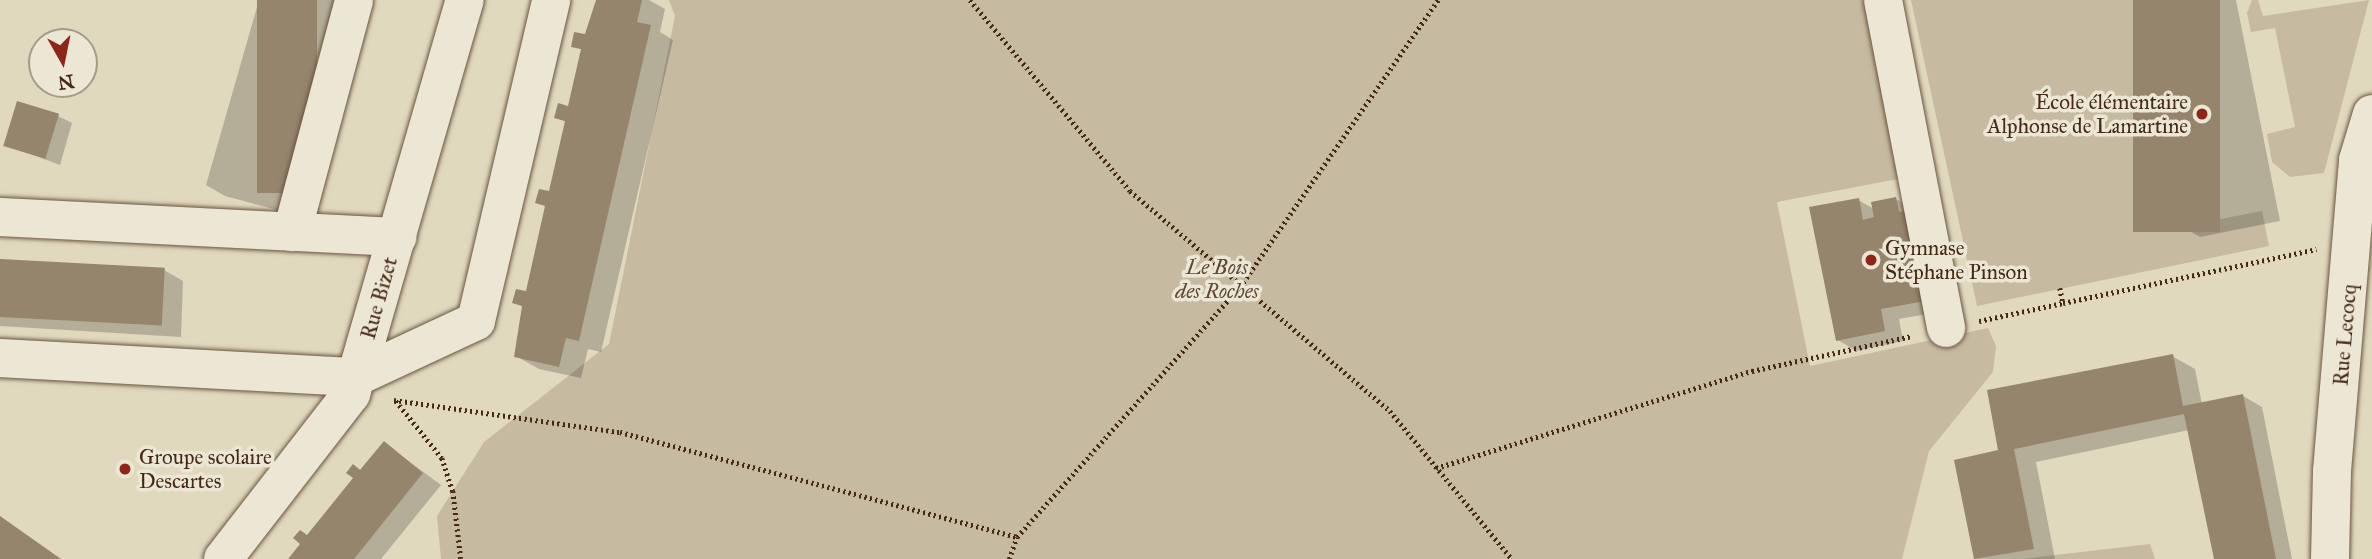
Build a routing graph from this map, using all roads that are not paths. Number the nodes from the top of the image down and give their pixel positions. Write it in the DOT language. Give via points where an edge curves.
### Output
graph roads {
  1 [pos="354,0"];
  2 [pos="465,0"];
  3 [pos="551,0"];
  4 [pos="1883,0"];
  5 [pos="2372,114"];
  6 [pos="0,217"];
  7 [pos="292,232"];
  8 [pos="397,237"];
  9 [pos="2360,291"];
  10 [pos="1947,328"];
  11 [pos="0,358"];
  12 [pos="354,386"];
  13 [pos="223,559"];
  14 [pos="2330,559"];
  1 -- 7 [label="street"];
  2 -- 8 [label="street, Rue Bizet"];
  3 -- 12 [label="street" via="476,321"];
  4 -- 10 [label="street"];
  5 -- 9 [label="street, Rue Lecocq" via="2358,160"];
  6 -- 7 [label="street"];
  7 -- 8 [label="street"];
  8 -- 12 [label="street, Rue Bizet"];
  9 -- 14 [label="street, Rue Lecocq" via="2332,471"];
  11 -- 12 [label="street"];
  12 -- 13 [label="street, Rue Bizet"];
}
